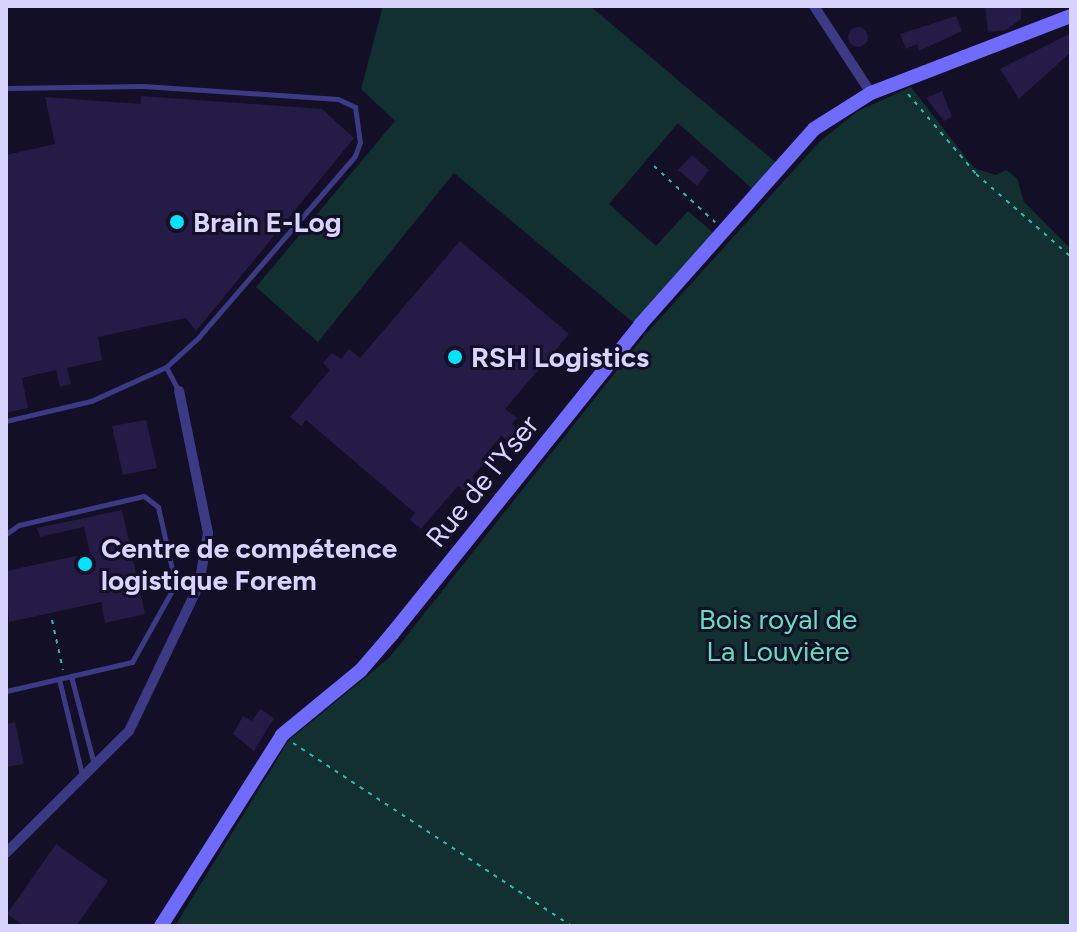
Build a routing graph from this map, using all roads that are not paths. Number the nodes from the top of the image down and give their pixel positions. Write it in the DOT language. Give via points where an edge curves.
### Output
graph roads {
  1 [pos="814,6"];
  2 [pos="1071,16"];
  3 [pos="6,88"];
  4 [pos="871,93"];
  5 [pos="166,367"];
  6 [pos="179,391"];
  7 [pos="6,421"];
  8 [pos="6,534"];
  9 [pos="65,678"];
  10 [pos="6,691"];
  11 [pos="95,769"];
  12 [pos="83,780"];
  13 [pos="6,853"];
  14 [pos="161,926"];
  1 -- 4 [label="street"];
  2 -- 4 [label="street, Rue de l'Yser"];
  3 -- 5 [label="lane" via="143,86 338,99 355,107 360,142 355,156 199,337"];
  4 -- 14 [label="street, Rue de l'Yser" via="835,111 814,129 722,228 382,646 282,735"];
  5 -- 6 [label="lane"];
  5 -- 7 [label="lane" via="91,401"];
  6 -- 11 [label="street" via="208,533 204,568 129,731"];
  8 -- 9 [label="lane" via="19,525 137,495 158,507 174,587 138,657"];
  9 -- 10 [label="lane"];
  9 -- 11 [label="lane"];
  9 -- 12 [label="lane"];
  11 -- 12 [label="street"];
  12 -- 13 [label="street"];
}
